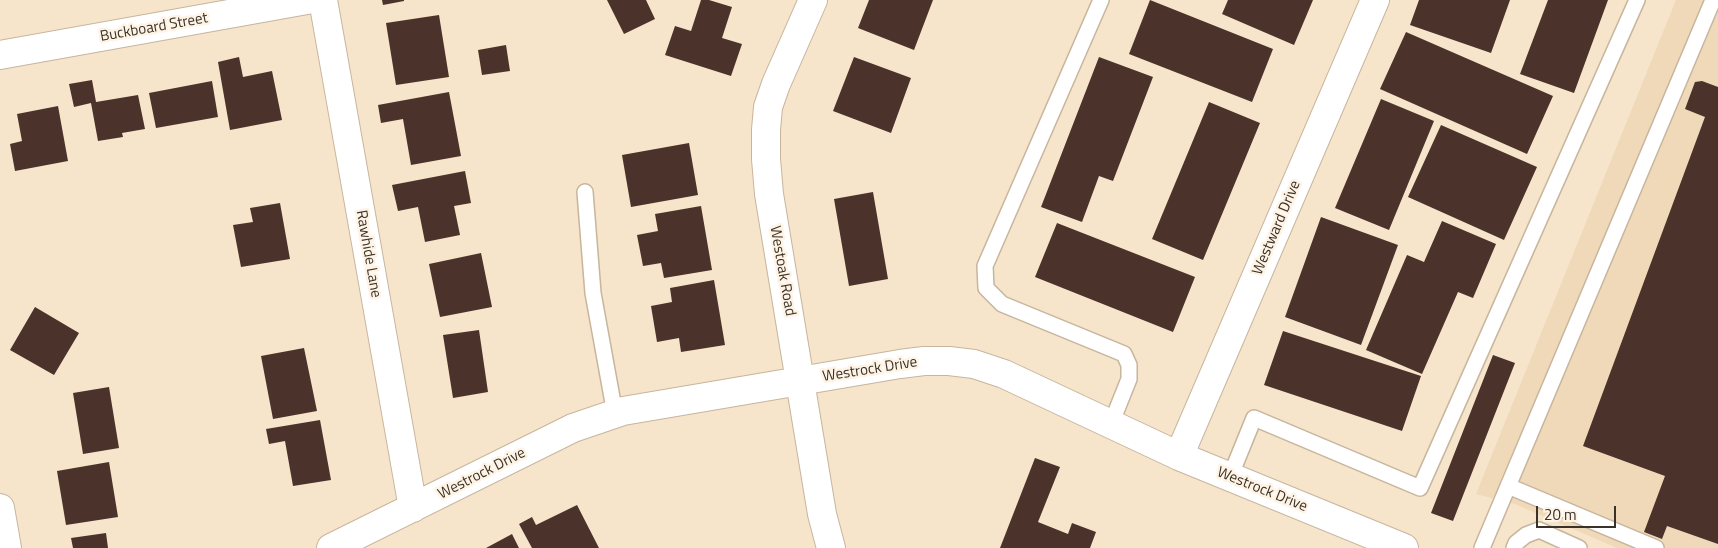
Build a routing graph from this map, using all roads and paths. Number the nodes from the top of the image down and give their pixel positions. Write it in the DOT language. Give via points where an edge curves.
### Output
graph roads {
  1 [pos="307,0"];
  2 [pos="323,0"];
  3 [pos="813,0"];
  4 [pos="1101,0"];
  5 [pos="1375,0"];
  6 [pos="1637,0"];
  7 [pos="1713,0"];
  8 [pos="0,55"];
  9 [pos="585,192"];
  10 [pos="801,382"];
  11 [pos="615,414"];
  12 [pos="1110,424"];
  13 [pos="1179,456"];
  14 [pos="1230,477"];
  15 [pos="1508,486"];
  16 [pos="0,508"];
  17 [pos="413,508"];
  18 [pos="7,548"];
  19 [pos="331,548"];
  20 [pos="831,548"];
  21 [pos="1404,548"];
  22 [pos="1482,548"];
  23 [pos="1514,548"];
  24 [pos="1579,548"];
  25 [pos="1656,548"];
  1 -- 8 [label="street, Buckboard Street"];
  2 -- 17 [label="street, Rawhide Lane"];
  3 -- 10 [label="street, Westoak Road" via="776,84 768,107 766,130 769,194"];
  4 -- 12 [label="lane" via="985,266 986,288 1002,304 1124,354 1129,379"];
  5 -- 13 [label="street, Westward Drive"];
  6 -- 14 [label="lane" via="1420,488 1254,418"];
  7 -- 15 [label="lane"];
  9 -- 11 [label="lane" via="593,293"];
  10 -- 11 [label="street, Westrock Drive"];
  10 -- 12 [label="street, Westrock Drive" via="916,362 974,364 1004,374"];
  10 -- 20 [label="street, Westoak Road" via="822,514"];
  11 -- 17 [label="street, Westrock Drive" via="572,428"];
  12 -- 13 [label="street, Westrock Drive"];
  13 -- 14 [label="street, Westrock Drive"];
  14 -- 21 [label="street, Westrock Drive"];
  15 -- 22 [label="lane"];
  15 -- 25 [label="lane"];
  16 -- 18 [label="street"];
  17 -- 19 [label="street, Westrock Drive"];
  23 -- 24 [label="lane" via="1526,534 1539,530"];
}
